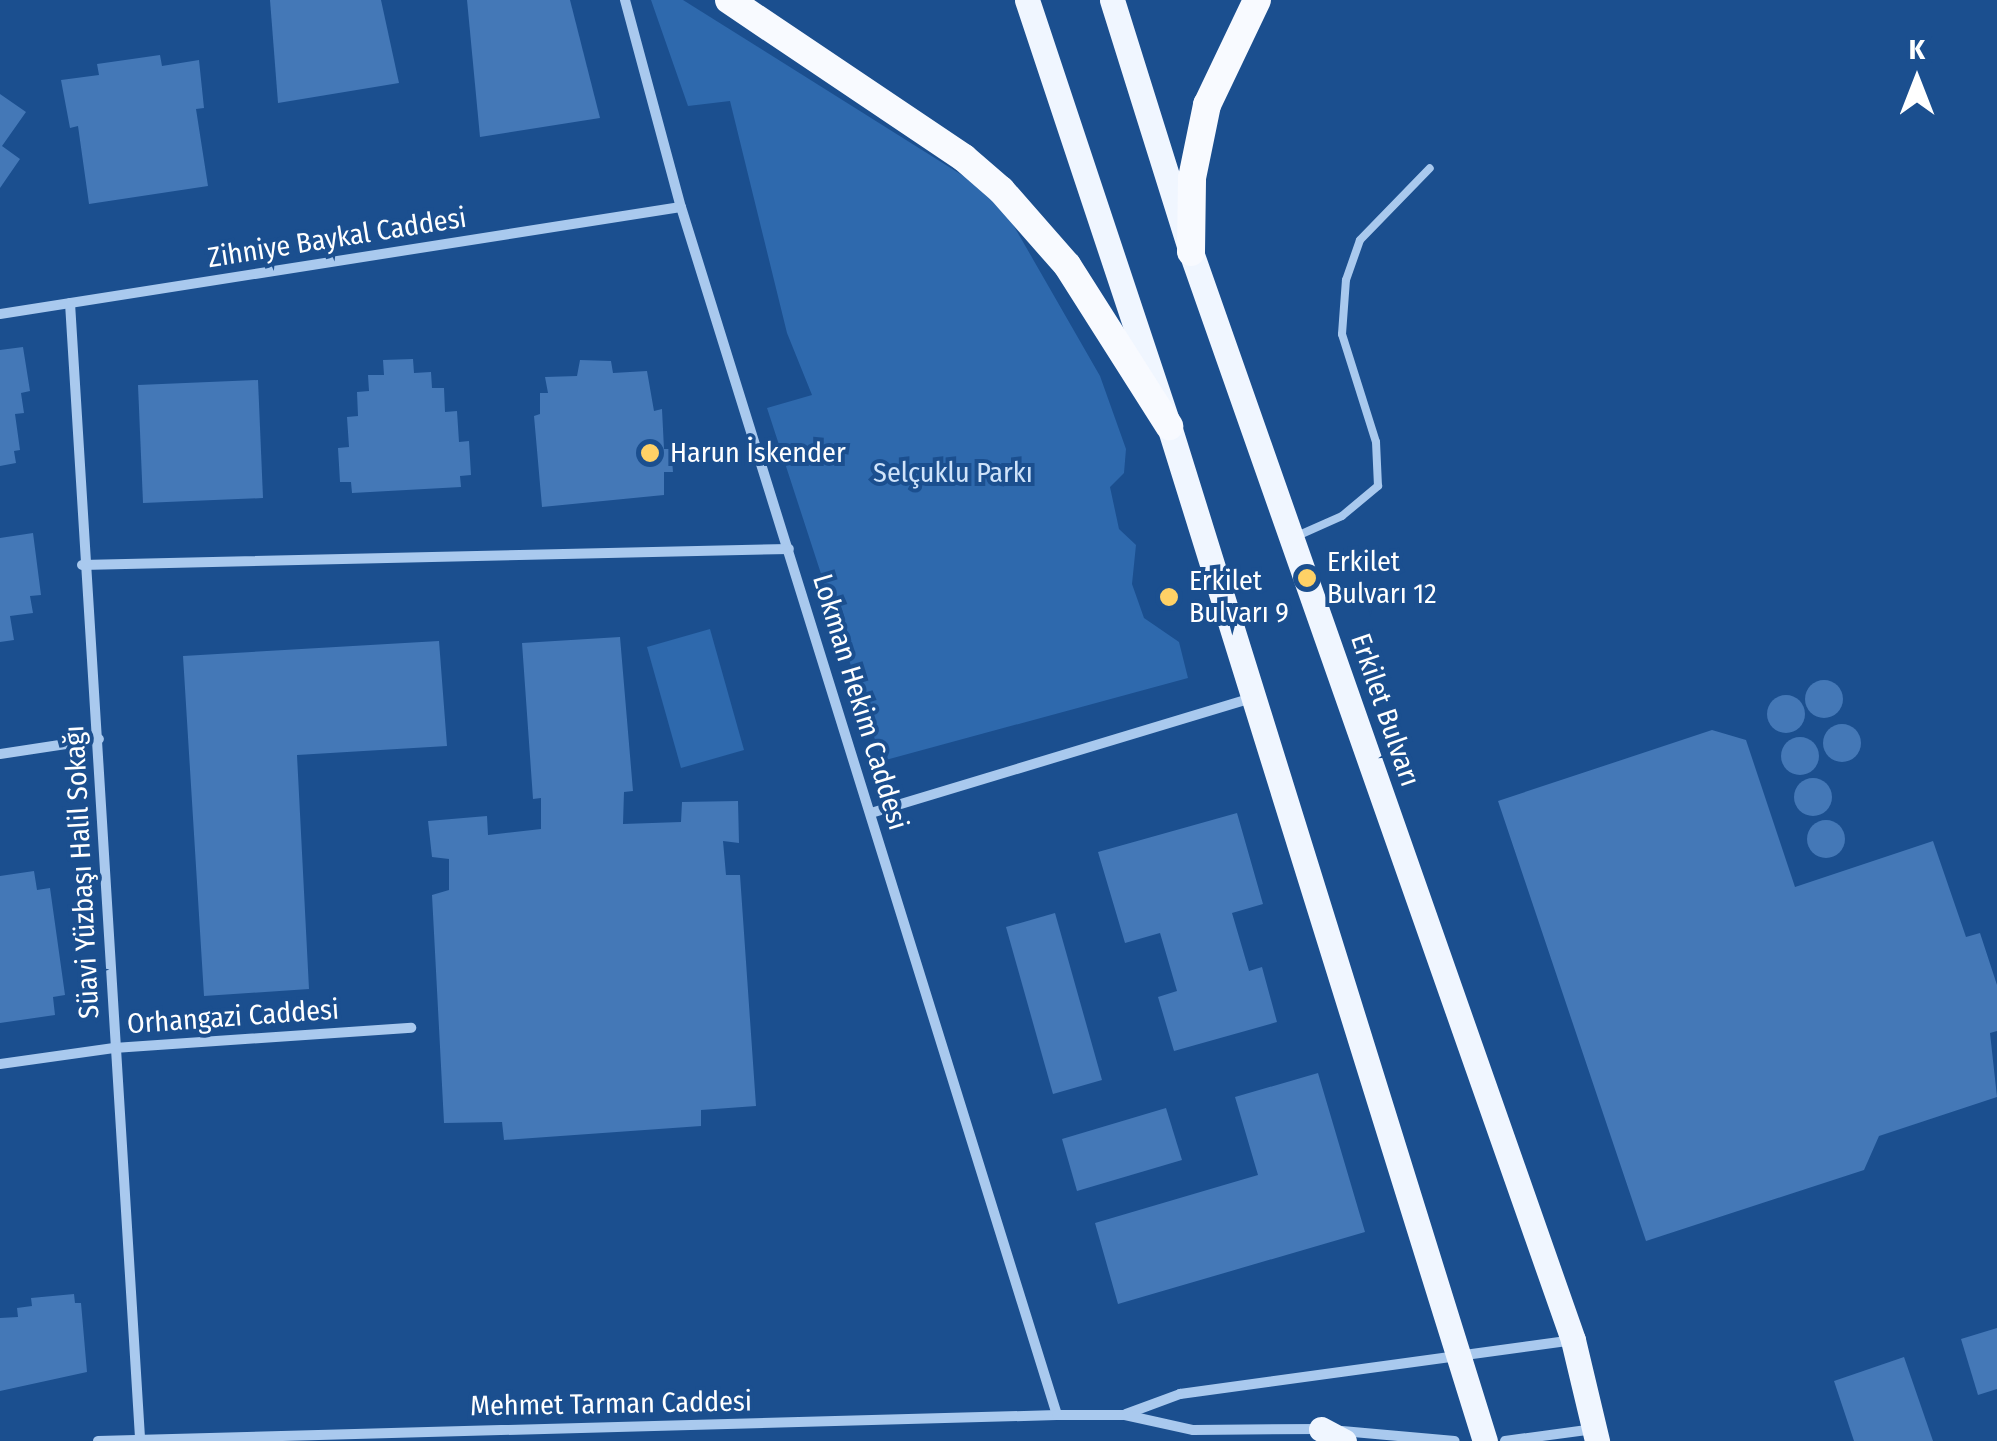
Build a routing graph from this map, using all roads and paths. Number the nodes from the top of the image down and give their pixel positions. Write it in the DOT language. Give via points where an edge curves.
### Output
graph roads {
  1 [pos="625,0"];
  2 [pos="729,0"];
  3 [pos="1027,0"];
  4 [pos="1112,0"];
  5 [pos="1257,0"];
  6 [pos="1430,168"];
  7 [pos="680,207"];
  8 [pos="1192,252"];
  9 [pos="70,304"];
  10 [pos="0,314"];
  11 [pos="1169,426"];
  12 [pos="1292,538"];
  13 [pos="789,549"];
  14 [pos="82,565"];
  15 [pos="1251,698"];
  16 [pos="99,739"];
  17 [pos="0,754"];
  18 [pos="871,813"];
  19 [pos="411,1028"];
  20 [pos="114,1048"];
  21 [pos="0,1064"];
  22 [pos="1573,1340"];
  23 [pos="1458,1354"];
  24 [pos="1057,1415"];
  25 [pos="1125,1415"];
  26 [pos="1333,1435"];
  27 [pos="1596,1435"];
  28 [pos="140,1438"];
  29 [pos="98,1441"];
  30 [pos="1455,1441"];
  31 [pos="1485,1441"];
  32 [pos="1506,1441"];
  1 -- 7 [label="street, Lokman Hekim Caddesi"];
  2 -- 11 [label="highway" via="964,158 1001,190 1067,265"];
  3 -- 11 [label="main road"];
  4 -- 8 [label="main road, Erkilet Bulvarı"];
  5 -- 8 [label="highway" via="1207,106 1192,178"];
  6 -- 12 [label="lane" via="1360,240 1346,280 1342,334 1376,442 1378,486 1342,516"];
  7 -- 9 [label="street, Zihniye Baykal Caddesi"];
  7 -- 13 [label="street, Lokman Hekim Caddesi"];
  8 -- 12 [label="main road, Erkilet Bulvarı"];
  9 -- 10 [label="street, Zihniye Baykal Caddesi"];
  9 -- 14 [label="street, Süavi Yüzbaşı Halil Sokağı"];
  11 -- 15 [label="main road"];
  12 -- 22 [label="main road, Erkilet Bulvarı"];
  13 -- 14 [label="street"];
  13 -- 18 [label="street, Lokman Hekim Caddesi"];
  14 -- 16 [label="street, Süavi Yüzbaşı Halil Sokağı"];
  15 -- 18 [label="street"];
  15 -- 23 [label="main road"];
  16 -- 17 [label="street"];
  16 -- 20 [label="street, Süavi Yüzbaşı Halil Sokağı"];
  18 -- 24 [label="street, Lokman Hekim Caddesi"];
  19 -- 20 [label="street, Orhangazi Caddesi"];
  20 -- 21 [label="street, Orhangazi Caddesi"];
  20 -- 28 [label="street, Süavi Yüzbaşı Halil Sokağı"];
  22 -- 23 [label="street, Mehmet Tarman Caddesi"];
  22 -- 27 [label="main road, Erkilet Bulvarı"];
  23 -- 25 [label="street, Mehmet Tarman Caddesi" via="1180,1394"];
  23 -- 31 [label="main road"];
  24 -- 25 [label="street, Mehmet Tarman Caddesi"];
  24 -- 28 [label="street, Mehmet Tarman Caddesi"];
  25 -- 26 [label="street, Mehmet Tarman Caddesi" via="1193,1430"];
  26 -- 30 [label="street, Mehmet Tarman Caddesi"];
  27 -- 32 [label="street"];
  28 -- 29 [label="street, Mehmet Tarman Caddesi"];
}
